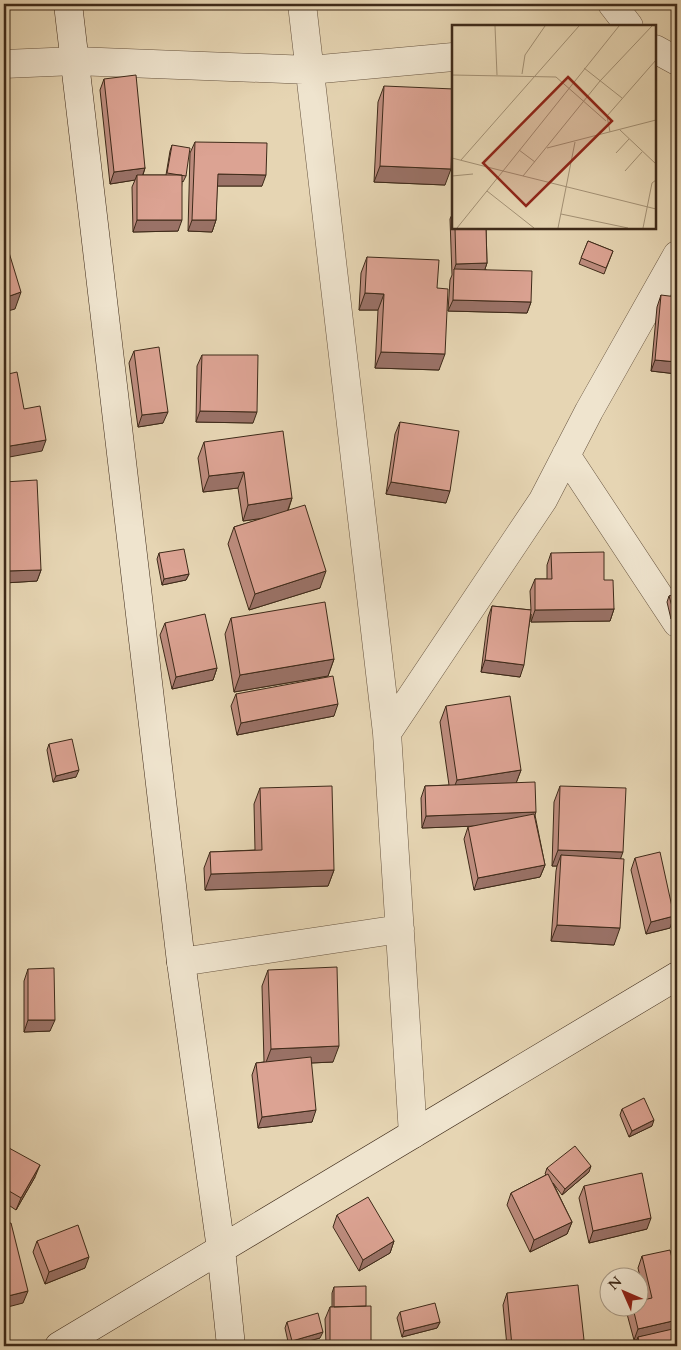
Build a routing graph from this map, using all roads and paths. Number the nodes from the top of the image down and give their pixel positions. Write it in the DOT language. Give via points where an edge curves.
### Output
graph roads {
  1 [pos="68,4"];
  2 [pos="302,4"];
  3 [pos="612,4"];
  4 [pos="628,25"];
  5 [pos="656,50"];
  6 [pos="452,57"];
  7 [pos="75,61"];
  8 [pos="677,61"];
  9 [pos="4,64"];
  10 [pos="310,70"];
  11 [pos="677,255"];
  12 [pos="566,455"];
  13 [pos="677,623"];
  14 [pos="387,733"];
  15 [pos="400,929"];
  16 [pos="181,962"];
  17 [pos="677,976"];
  18 [pos="413,1134"];
  19 [pos="221,1249"];
  20 [pos="59,1346"];
  21 [pos="231,1346"];
  1 -- 7 [label="street"];
  2 -- 10 [label="street"];
  3 -- 4 [label="street"];
  5 -- 8 [label="street"];
  6 -- 10 [label="street"];
  7 -- 9 [label="street"];
  7 -- 10 [label="street"];
  7 -- 16 [label="street"];
  10 -- 14 [label="street"];
  11 -- 12 [label="street"];
  12 -- 13 [label="street"];
  12 -- 14 [label="street" via="543,500"];
  14 -- 15 [label="street"];
  15 -- 16 [label="street"];
  15 -- 18 [label="street"];
  16 -- 19 [label="street"];
  17 -- 18 [label="street"];
  18 -- 19 [label="street"];
  19 -- 20 [label="street"];
  19 -- 21 [label="street"];
}
